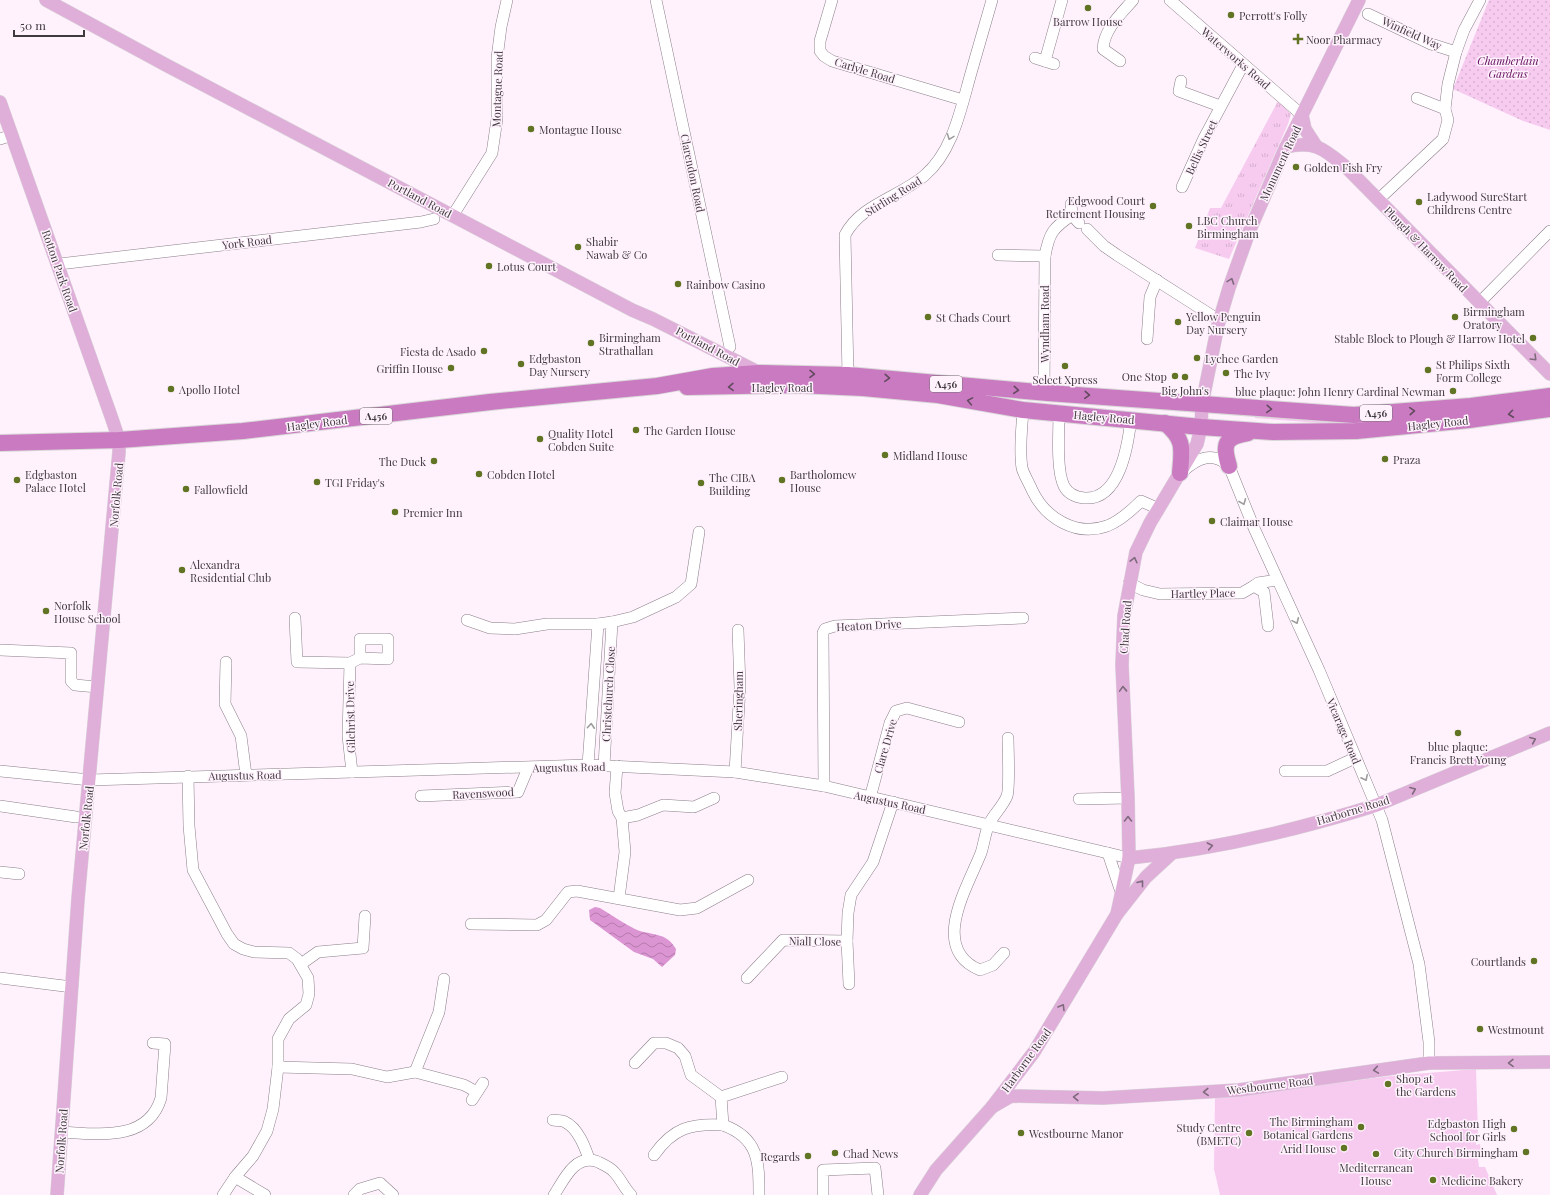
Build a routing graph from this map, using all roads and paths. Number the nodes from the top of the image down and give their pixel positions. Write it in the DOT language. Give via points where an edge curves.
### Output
graph roads {
  1 [pos="46,0"];
  2 [pos="507,0"];
  3 [pos="656,0"];
  4 [pos="832,0"];
  5 [pos="992,0"];
  6 [pos="1062,0"];
  7 [pos="1133,0"];
  8 [pos="1170,0"];
  9 [pos="1358,0"];
  10 [pos="1480,0"];
  11 [pos="1368,14"];
  12 [pos="1456,52"];
  13 [pos="1045,61"];
  14 [pos="1120,61"];
  15 [pos="1243,65"];
  16 [pos="1181,81"];
  17 [pos="1417,98"];
  18 [pos="963,100"];
  19 [pos="0,102"];
  20 [pos="1220,106"];
  21 [pos="1445,109"];
  22 [pos="1302,114"];
  23 [pos="6,137"];
  24 [pos="1316,146"];
  25 [pos="1286,147"];
  26 [pos="1182,187"];
  27 [pos="1378,200"];
  28 [pos="453,215"];
  29 [pos="434,219"];
  30 [pos="1550,231"];
  31 [pos="998,255"];
  32 [pos="1045,256"];
  33 [pos="59,264"];
  34 [pos="1157,280"];
  35 [pos="1479,303"];
  36 [pos="1221,319"];
  37 [pos="1148,339"];
  38 [pos="730,347"];
  39 [pos="759,373"];
  40 [pos="1550,374"];
  41 [pos="848,375"];
  42 [pos="657,386"];
  43 [pos="798,386"];
  44 [pos="1046,392"];
  45 [pos="1550,396"];
  46 [pos="1202,404"];
  47 [pos="1550,409"];
  48 [pos="1023,410"];
  49 [pos="1060,413"];
  50 [pos="1131,419"];
  51 [pos="1165,423"];
  52 [pos="1355,423"];
  53 [pos="1201,427"];
  54 [pos="1258,431"];
  55 [pos="1286,432"];
  56 [pos="119,440"];
  57 [pos="0,443"];
  58 [pos="1228,466"];
  59 [pos="1180,472"];
  60 [pos="1159,509"];
  61 [pos="699,532"];
  62 [pos="1277,580"];
  63 [pos="1129,584"];
  64 [pos="1254,586"];
  65 [pos="295,618"];
  66 [pos="1023,618"];
  67 [pos="467,620"];
  68 [pos="612,622"];
  69 [pos="598,624"];
  70 [pos="1268,626"];
  71 [pos="738,630"];
  72 [pos="0,650"];
  73 [pos="226,662"];
  74 [pos="97,687"];
  75 [pos="959,722"];
  76 [pos="1550,733"];
  77 [pos="1008,738"];
  78 [pos="1355,758"];
  79 [pos="588,765"];
  80 [pos="604,766"];
  81 [pos="617,766"];
  82 [pos="528,768"];
  83 [pos="0,771"];
  84 [pos="1285,771"];
  85 [pos="352,772"];
  86 [pos="735,772"];
  87 [pos="246,775"];
  88 [pos="188,776"];
  89 [pos="90,780"];
  90 [pos="824,786"];
  91 [pos="421,796"];
  92 [pos="714,798"];
  93 [pos="870,798"];
  94 [pos="1128,798"];
  95 [pos="1079,799"];
  96 [pos="893,802"];
  97 [pos="0,806"];
  98 [pos="1377,806"];
  99 [pos="76,817"];
  100 [pos="622,818"];
  101 [pos="989,824"];
  102 [pos="1171,854"];
  103 [pos="1119,855"];
  104 [pos="0,872"];
  105 [pos="19,874"];
  106 [pos="748,880"];
  107 [pos="1122,895"];
  108 [pos="619,898"];
  109 [pos="1117,914"];
  110 [pos="365,916"];
  111 [pos="471,924"];
  112 [pos="847,941"];
  113 [pos="1004,953"];
  114 [pos="301,964"];
  115 [pos="0,978"];
  116 [pos="747,978"];
  117 [pos="444,979"];
  118 [pos="849,984"];
  119 [pos="72,987"];
  120 [pos="153,1043"];
  121 [pos="635,1062"];
  122 [pos="1550,1062"];
  123 [pos="1429,1063"];
  124 [pos="278,1067"];
  125 [pos="415,1072"];
  126 [pos="782,1077"];
  127 [pos="1010,1091"];
  128 [pos="477,1092"];
  129 [pos="721,1097"];
  130 [pos="553,1120"];
  131 [pos="723,1125"];
  132 [pos="62,1132"];
  133 [pos="654,1155"];
  134 [pos="589,1159"];
  135 [pos="235,1177"];
  136 [pos="57,1195"];
  137 [pos="223,1195"];
  138 [pos="265,1195"];
  139 [pos="354,1195"];
  140 [pos="393,1195"];
  141 [pos="554,1195"];
  142 [pos="631,1195"];
  143 [pos="759,1195"];
  144 [pos="823,1195"];
  145 [pos="878,1195"];
  146 [pos="920,1195"];
  1 -- 28 [label="main road, Portland Road"];
  2 -- 28 [label="street, Montague Road" via="497,58 497,119 492,153"];
  3 -- 38 [label="street, Clarendon Road"];
  4 -- 18 [label="street, Carlyle Road" via="820,41 820,51 824,56 832,61"];
  5 -- 18 [label="street, Stirling Road"];
  6 -- 13 [label="street"];
  7 -- 14 [label="street" via="1106,34 1103,44 1103,49"];
  8 -- 15 [label="street, Waterworks Road"];
  9 -- 22 [label="main road, Monument Road"];
  10 -- 12 [label="street"];
  11 -- 12 [label="street, Winfield Way" via="1431,44"];
  12 -- 21 [label="street"];
  15 -- 20 [label="street, Bellis Street"];
  15 -- 22 [label="street, Waterworks Road"];
  16 -- 20 [label="street, Bellis Street" via="1179,91"];
  17 -- 21 [label="street"];
  18 -- 41 [label="street, Stirling Road, one-way" via="948,143 938,162 924,176 858,218 850,225 845,235"];
  19 -- 23 [label="main road, Rotton Park Road"];
  20 -- 26 [label="street, Bellis Street"];
  21 -- 27 [label="street" via="1448,120 1443,139"];
  22 -- 24 [label="main road, Plough & Harrow Road" via="1305,129"];
  22 -- 25 [label="main road, Monument Road"];
  23 -- 33 [label="main road, Rotton Park Road"];
  24 -- 25 [label="main road, Plough & Harrow Road" via="1302,143"];
  24 -- 27 [label="main road, Plough & Harrow Road" via="1348,168"];
  36 -- 25 [label="main road, Monument Road, one-way" via="1249,232"];
  27 -- 35 [label="main road, Plough & Harrow Road"];
  28 -- 39 [label="main road, Portland Road" via="632,310"];
  29 -- 33 [label="street, York Road"];
  30 -- 35 [label="street"];
  31 -- 32 [label="street"];
  32 -- 34 [label="street, Wyndham Road" via="1048,239 1054,227 1077,218 1104,246"];
  32 -- 44 [label="street, Wyndham Road"];
  33 -- 56 [label="main road, Rotton Park Road"];
  34 -- 36 [label="street"];
  34 -- 37 [label="street" via="1150,297"];
  35 -- 40 [label="main road, Plough & Harrow Road, one-way"];
  36 -- 46 [label="main road, Monument Road"];
  39 -- 41 [label="highway, Hagley Road / A456, one-way"];
  39 -- 42 [label="highway, Hagley Road / A456" via="713,376"];
  39 -- 43 [label="main road, Portland Road"];
  41 -- 44 [label="highway, Hagley Road / A456, one-way"];
  43 -- 42 [label="highway, Hagley Road / A456, one-way"];
  42 -- 56 [label="highway, Hagley Road / A456" via="243,431"];
  48 -- 43 [label="highway, Hagley Road / A456, one-way" via="907,391"];
  44 -- 46 [label="highway, Hagley Road / A456, one-way"];
  44 -- 49 [label="highway" via="1060,405"];
  52 -- 45 [label="highway, Hagley Road / A456, one-way"];
  46 -- 52 [label="highway, Hagley Road / A456, one-way"];
  46 -- 53 [label="main road, Monument Road"];
  46 -- 55 [label="highway" via="1228,416 1268,421"];
  47 -- 52 [label="highway, Hagley Road / A456, one-way" via="1469,420"];
  48 -- 49 [label="highway, Hagley Road / A456"];
  48 -- 60 [label="street" via="1023,469 1042,508 1055,518 1070,527 1086,529 1107,526 1141,501"];
  49 -- 50 [label="highway, Hagley Road / A456"];
  49 -- 50 [label="street" via="1060,467 1064,486 1072,496 1085,498 1098,496 1110,486 1120,471"];
  50 -- 51 [label="highway, Hagley Road / A456"];
  51 -- 53 [label="highway, Hagley Road / A456"];
  51 -- 59 [label="highway" via="1177,433 1182,448"];
  52 -- 55 [label="highway, Hagley Road / A456"];
  53 -- 54 [label="highway, Hagley Road / A456"];
  53 -- 59 [label="main road, Chad Road" via="1197,444"];
  54 -- 55 [label="highway, Hagley Road / A456"];
  54 -- 58 [label="highway" via="1234,436 1228,442 1225,448"];
  56 -- 57 [label="highway, Hagley Road / A456"];
  56 -- 74 [label="main road, Norfolk Road" via="119,463"];
  58 -- 59 [label="street" via="1221,459 1205,457 1194,461"];
  58 -- 62 [label="street, Vicarage Road, one-way"];
  59 -- 60 [label="main road, Chad Road"];
  63 -- 60 [label="main road, Chad Road, one-way" via="1136,552"];
  61 -- 68 [label="street" via="691,584 686,590 633,617"];
  62 -- 64 [label="street, Hartley Place"];
  62 -- 78 [label="street, Vicarage Road, one-way" via="1319,670"];
  63 -- 64 [label="street, Hartley Place" via="1160,594 1242,593"];
  94 -- 63 [label="main road, Chad Road, one-way" via="1122,665 1124,616"];
  64 -- 70 [label="street" via="1264,592"];
  65 -- 85 [label="street, Gilchrist Drive" via="297,662 355,660 348,736"];
  66 -- 90 [label="street, Heaton Drive" via="835,626 825,629"];
  67 -- 69 [label="street" via="490,628 515,629 547,624"];
  68 -- 69 [label="street"];
  68 -- 80 [label="street, Christchurch Close"];
  79 -- 69 [label="street, Christchurch Close, one-way"];
  71 -- 86 [label="street, Sheringham" via="740,686"];
  72 -- 74 [label="street" via="71,653 71,681 75,685"];
  73 -- 87 [label="street" via="225,704 241,736"];
  74 -- 89 [label="main road, Norfolk Road"];
  75 -- 93 [label="street, Clare Drive" via="907,708 896,711 890,723"];
  98 -- 76 [label="main road, Harborne Road, one-way"];
  77 -- 101 [label="street" via="1008,795"];
  78 -- 84 [label="street" via="1327,771"];
  78 -- 98 [label="street, Vicarage Road, one-way"];
  79 -- 80 [label="street, Augustus Road"];
  79 -- 82 [label="street, Augustus Road"];
  80 -- 81 [label="street, Augustus Road"];
  81 -- 86 [label="street, Augustus Road"];
  81 -- 100 [label="street" via="615,794"];
  82 -- 85 [label="street, Augustus Road"];
  82 -- 91 [label="street, Ravenswood" via="518,792"];
  83 -- 89 [label="street, Augustus Road"];
  85 -- 87 [label="street, Augustus Road"];
  86 -- 90 [label="street, Augustus Road"];
  87 -- 88 [label="street, Augustus Road"];
  88 -- 89 [label="street, Augustus Road"];
  88 -- 114 [label="street" via="193,870 227,934 234,944 243,949 254,952 289,953"];
  89 -- 119 [label="main road, Norfolk Road"];
  90 -- 93 [label="street, Augustus Road"];
  92 -- 100 [label="street" via="694,807 663,805"];
  93 -- 96 [label="street, Augustus Road"];
  94 -- 95 [label="street"];
  103 -- 94 [label="main road, Chad Road, one-way" via="1129,844"];
  96 -- 101 [label="street, Augustus Road"];
  96 -- 112 [label="street, Niall Close" via="873,862 851,895"];
  97 -- 99 [label="street"];
  102 -- 98 [label="main road, Harborne Road, one-way" via="1269,834"];
  98 -- 123 [label="street, Vicarage Road" via="1397,873 1419,964 1429,1042"];
  100 -- 108 [label="street" via="625,852"];
  101 -- 103 [label="street, Augustus Road"];
  101 -- 113 [label="street" via="981,852 956,914 955,941 968,965 980,970 993,965"];
  102 -- 103 [label="main road, Harborne Road"];
  109 -- 102 [label="main road, Harborne Road, one-way" via="1146,877"];
  103 -- 107 [label="main road, Harborne Road"];
  103 -- 107 [label="street, Harborne Road" via="1116,873"];
  104 -- 105 [label="street"];
  106 -- 108 [label="street" via="697,908 680,910"];
  107 -- 109 [label="main road, Harborne Road"];
  108 -- 111 [label="street" via="568,892 546,920 537,925"];
  127 -- 109 [label="main road, Harborne Road, one-way"];
  110 -- 114 [label="street" via="363,948 318,952"];
  112 -- 116 [label="street, Niall Close" via="783,940"];
  112 -- 118 [label="street"];
  114 -- 124 [label="street" via="308,978 310,994 306,1005 289,1019 278,1039"];
  115 -- 119 [label="street"];
  117 -- 125 [label="street" via="439,1012"];
  119 -- 132 [label="main road, Norfolk Road"];
  120 -- 132 [label="street" via="165,1044 161,1098 159,1106 142,1125 131,1131 101,1134"];
  121 -- 129 [label="street" via="654,1043 666,1043 678,1048 685,1056 691,1074"];
  122 -- 123 [label="main road, Westbourne Road, one-way"];
  123 -- 127 [label="main road, Westbourne Road, one-way" via="1239,1090 1103,1098"];
  124 -- 125 [label="street" via="352,1069 387,1077"];
  124 -- 135 [label="street" via="273,1110 267,1131 253,1156"];
  125 -- 128 [label="street" via="464,1085"];
  126 -- 129 [label="street"];
  127 -- 146 [label="main road, Harborne Road" via="992,1107 936,1170"];
  129 -- 131 [label="street"];
  130 -- 134 [label="street" via="566,1122 576,1132 585,1144"];
  131 -- 133 [label="street" via="708,1124 679,1130 664,1140"];
  131 -- 143 [label="street" via="736,1129 756,1154"];
  132 -- 136 [label="main road, Norfolk Road"];
  134 -- 141 [label="street" via="578,1162"];
  134 -- 142 [label="street" via="614,1172"];
  135 -- 137 [label="street"];
  135 -- 138 [label="street"];
  139 -- 140 [label="street" via="360,1189 380,1184"];
  144 -- 145 [label="street" via="823,1170 875,1168"];
}
